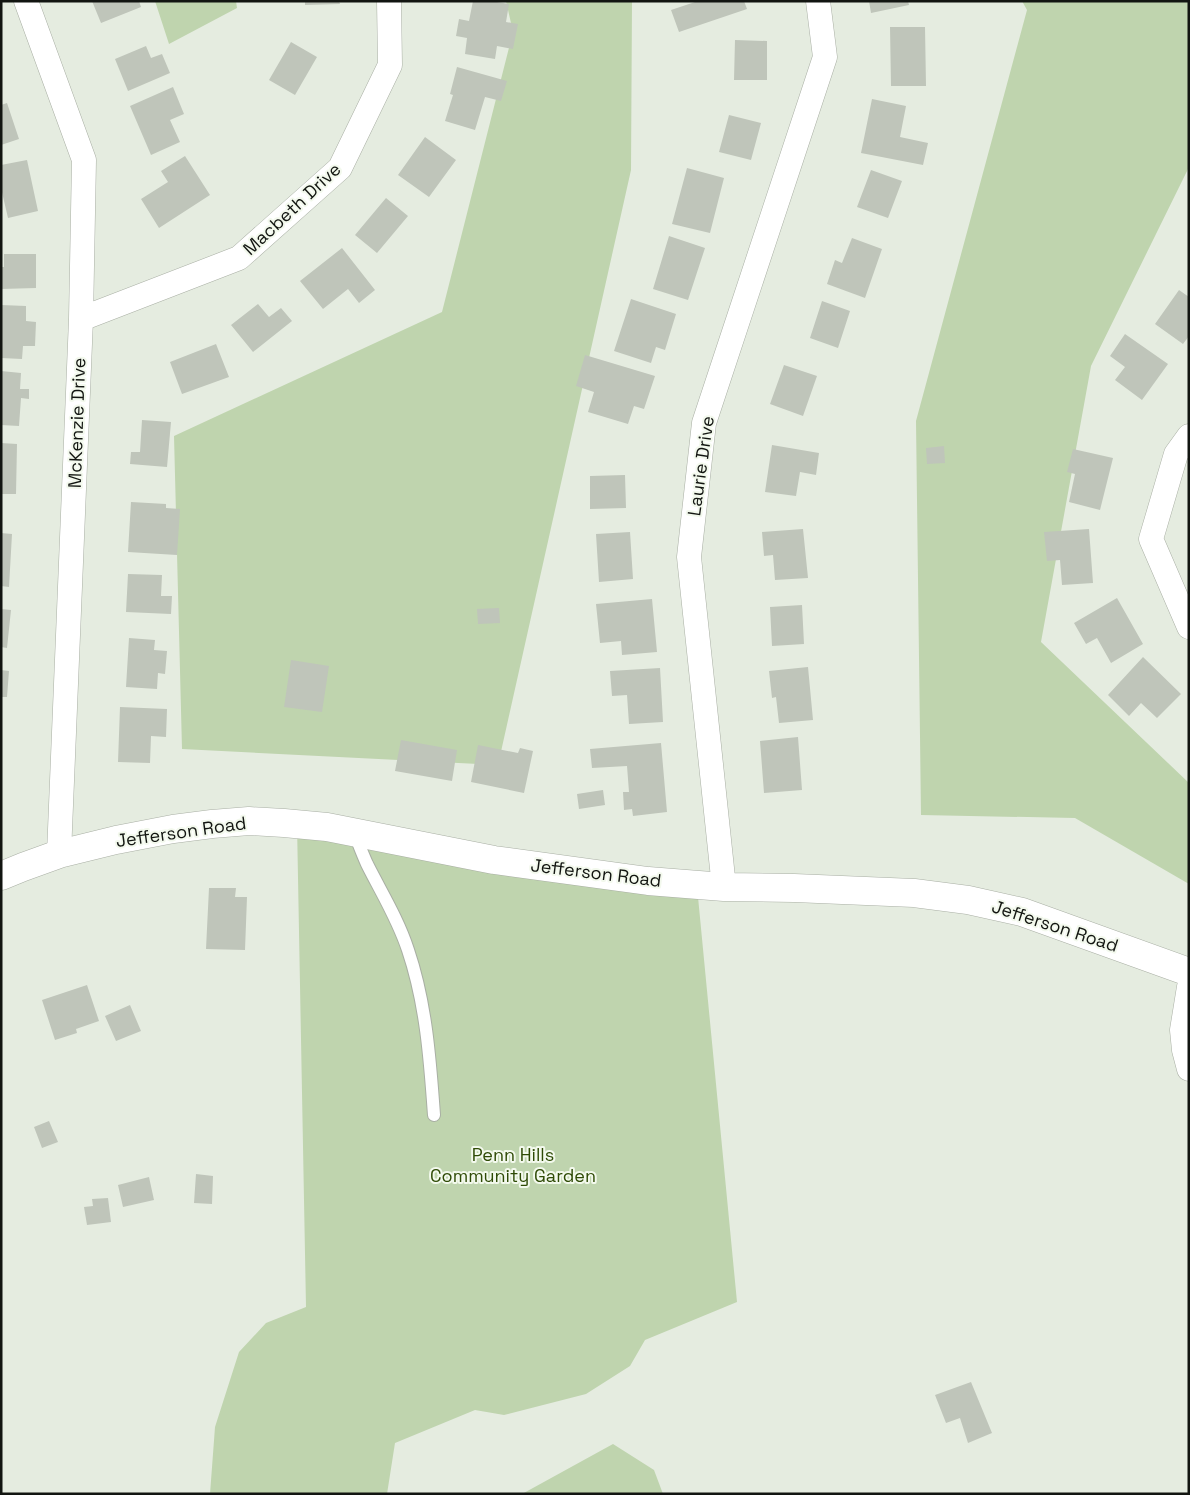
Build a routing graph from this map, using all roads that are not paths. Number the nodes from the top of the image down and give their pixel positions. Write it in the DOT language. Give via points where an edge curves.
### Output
graph roads {
  1 [pos="26,1"];
  2 [pos="389,1"];
  3 [pos="818,1"];
  4 [pos="81,319"];
  5 [pos="1189,436"];
  6 [pos="1189,627"];
  7 [pos="354,832"];
  8 [pos="60,854"];
  9 [pos="1,876"];
  10 [pos="724,887"];
  11 [pos="1189,972"];
  12 [pos="1189,987"];
  13 [pos="1189,1069"];
  14 [pos="434,1115"];
  1 -- 4 [label="street, McKenzie Drive" via="84,160"];
  2 -- 4 [label="street, Macbeth Drive" via="390,66 340,168 239,258"];
  3 -- 10 [label="street, Laurie Drive" via="825,57 704,423 688,557"];
  4 -- 8 [label="street, McKenzie Drive"];
  5 -- 6 [label="street" via="1176,454 1151,540"];
  7 -- 8 [label="street, Jefferson Road" via="248,821 173,829"];
  7 -- 10 [label="street, Jefferson Road" via="504,861 648,881"];
  7 -- 14 [label="lane" via="408,950 423,1009"];
  8 -- 9 [label="street, Jefferson Road"];
  10 -- 11 [label="street, Jefferson Road" via="914,893 968,900 1022,912"];
  12 -- 13 [label="street" via="1182,1030"];
}
